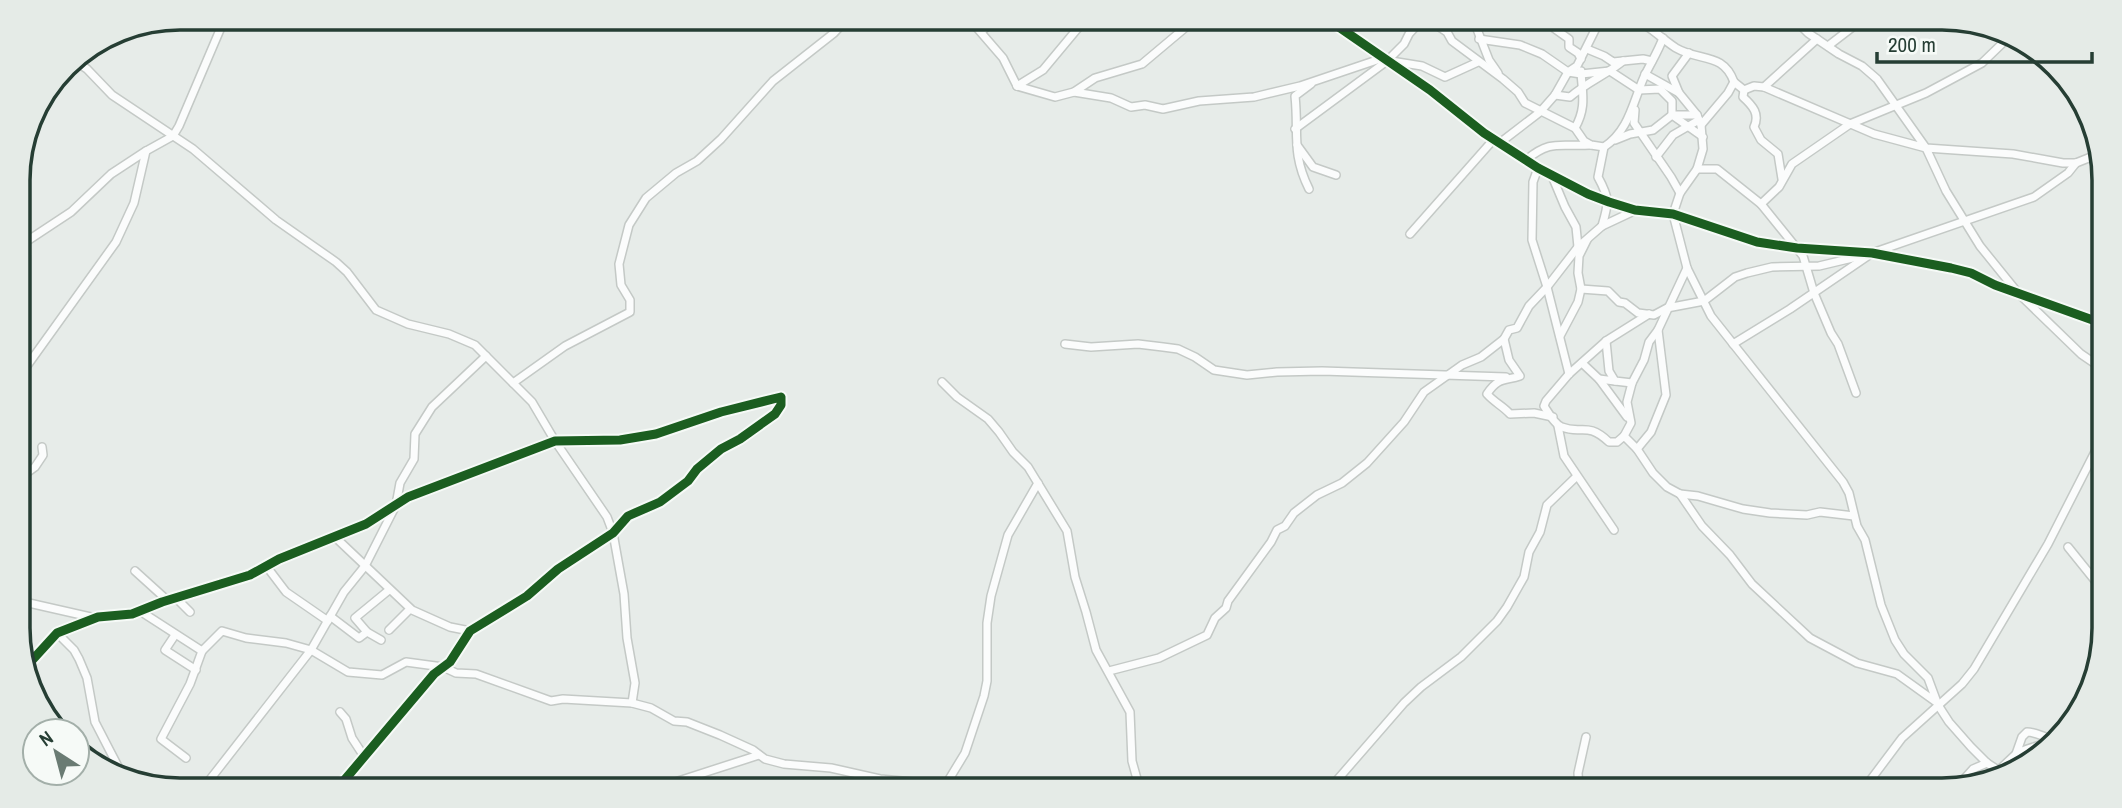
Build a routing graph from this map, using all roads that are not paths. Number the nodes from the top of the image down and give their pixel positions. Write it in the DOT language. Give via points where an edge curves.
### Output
graph roads {
  1 [pos="220,30"];
  2 [pos="837,30"];
  3 [pos="1076,30"];
  4 [pos="1182,30"];
  5 [pos="1342,30"];
  6 [pos="1347,30"];
  7 [pos="1413,30"];
  8 [pos="1444,30"];
  9 [pos="1477,30"];
  10 [pos="1556,30"];
  11 [pos="1595,30"];
  12 [pos="1653,30"];
  13 [pos="1806,30"];
  14 [pos="1849,30"];
  15 [pos="982,32"];
  16 [pos="1346,33"];
  17 [pos="1479,38"];
  18 [pos="1663,38"];
  19 [pos="1817,39"];
  20 [pos="2003,43"];
  21 [pos="1828,46"];
  22 [pos="1587,49"];
  23 [pos="1689,52"];
  24 [pos="1581,58"];
  25 [pos="1385,59"];
  26 [pos="1623,61"];
  27 [pos="1652,61"];
  28 [pos="1478,62"];
  29 [pos="82,66"];
  30 [pos="1610,71"];
  31 [pos="1569,72"];
  32 [pos="1581,74"];
  33 [pos="1646,74"];
  34 [pos="1318,78"];
  35 [pos="1503,79"];
  36 [pos="1734,82"];
  37 [pos="1017,86"];
  38 [pos="1582,86"];
  39 [pos="1764,87"];
  40 [pos="1639,90"];
  41 [pos="1744,90"];
  42 [pos="1074,92"];
  43 [pos="1679,93"];
  44 [pos="1555,94"];
  45 [pos="1636,105"];
  46 [pos="1893,105"];
  47 [pos="1540,112"];
  48 [pos="1672,115"];
  49 [pos="1699,120"];
  50 [pos="1850,124"];
  51 [pos="1686,126"];
  52 [pos="1575,128"];
  53 [pos="1295,129"];
  54 [pos="1642,132"];
  55 [pos="173,135"];
  56 [pos="1703,136"];
  57 [pos="1615,140"];
  58 [pos="1498,141"];
  59 [pos="1296,143"];
  60 [pos="1591,145"];
  61 [pos="1604,147"];
  62 [pos="1926,148"];
  63 [pos="146,150"];
  64 [pos="1656,157"];
  65 [pos="2090,157"];
  66 [pos="1526,160"];
  67 [pos="2076,163"];
  68 [pos="1538,168"];
  69 [pos="1696,169"];
  70 [pos="1549,174"];
  71 [pos="1336,175"];
  72 [pos="1782,180"];
  73 [pos="1309,189"];
  74 [pos="1680,193"];
  75 [pos="1609,202"];
  76 [pos="1761,204"];
  77 [pos="1635,210"];
  78 [pos="1673,214"];
  79 [pos="1965,222"];
  80 [pos="1602,226"];
  81 [pos="1409,234"];
  82 [pos="30,239"];
  83 [pos="1587,240"];
  84 [pos="1578,247"];
  85 [pos="1797,248"];
  86 [pos="1872,253"];
  87 [pos="1807,267"];
  88 [pos="1687,268"];
  89 [pos="1547,287"];
  90 [pos="1581,289"];
  91 [pos="1814,293"];
  92 [pos="2018,293"];
  93 [pos="1704,301"];
  94 [pos="1667,308"];
  95 [pos="1649,314"];
  96 [pos="2092,320"];
  97 [pos="1658,330"];
  98 [pos="1560,337"];
  99 [pos="1504,338"];
  100 [pos="1606,341"];
  101 [pos="1065,344"];
  102 [pos="1733,344"];
  103 [pos="486,356"];
  104 [pos="30,362"];
  105 [pos="2092,362"];
  106 [pos="1582,363"];
  107 [pos="1569,373"];
  108 [pos="1450,374"];
  109 [pos="1506,377"];
  110 [pos="1599,379"];
  111 [pos="1615,381"];
  112 [pos="942,382"];
  113 [pos="513,383"];
  114 [pos="1632,383"];
  115 [pos="1856,393"];
  116 [pos="1553,417"];
  117 [pos="1631,423"];
  118 [pos="1558,425"];
  119 [pos="1624,436"];
  120 [pos="555,441"];
  121 [pos="42,447"];
  122 [pos="1637,449"];
  123 [pos="2092,458"];
  124 [pos="30,471"];
  125 [pos="1576,477"];
  126 [pos="1038,483"];
  127 [pos="1679,494"];
  128 [pos="396,505"];
  129 [pos="1854,516"];
  130 [pos="1615,530"];
  131 [pos="613,533"];
  132 [pos="335,537"];
  133 [pos="2068,547"];
  134 [pos="267,566"];
  135 [pos="365,566"];
  136 [pos="135,570"];
  137 [pos="2092,577"];
  138 [pos="389,590"];
  139 [pos="177,599"];
  140 [pos="167,600"];
  141 [pos="30,603"];
  142 [pos="410,609"];
  143 [pos="139,611"];
  144 [pos="190,612"];
  145 [pos="96,618"];
  146 [pos="329,618"];
  147 [pos="388,630"];
  148 [pos="470,631"];
  149 [pos="366,632"];
  150 [pos="57,633"];
  151 [pos="176,635"];
  152 [pos="382,640"];
  153 [pos="311,650"];
  154 [pos="202,651"];
  155 [pos="33,658"];
  156 [pos="443,667"];
  157 [pos="196,670"];
  158 [pos="1109,671"];
  159 [pos="632,703"];
  160 [pos="1938,705"];
  161 [pos="340,712"];
  162 [pos="1586,737"];
  163 [pos="2044,738"];
  164 [pos="2033,748"];
  165 [pos="2017,754"];
  166 [pos="760,755"];
  167 [pos="186,758"];
  168 [pos="365,758"];
  169 [pos="2016,759"];
  170 [pos="1987,763"];
  171 [pos="2007,764"];
  172 [pos="117,765"];
  173 [pos="1996,768"];
  174 [pos="1967,776"];
  175 [pos="211,778"];
  176 [pos="347,778"];
  177 [pos="688,778"];
  178 [pos="876,778"];
  179 [pos="950,778"];
  180 [pos="1137,778"];
  181 [pos="1339,778"];
  182 [pos="1578,778"];
  183 [pos="1872,778"];
  1 -- 55 [label="street"];
  2 -- 113 [label="street" via="773,81 705,154 646,198 629,225 619,264 630,312 565,346"];
  3 -- 37 [label="street" via="1043,70"];
  4 -- 42 [label="street" via="1142,64 1094,78"];
  5 -- 16 [label="street"];
  6 -- 16 [label="street"];
  7 -- 25 [label="street"];
  8 -- 28 [label="street"];
  9 -- 17 [label="street"];
  10 -- 24 [label="street" via="1569,39 1569,47"];
  11 -- 22 [label="street"];
  12 -- 18 [label="street"];
  13 -- 19 [label="street"];
  14 -- 21 [label="street"];
  15 -- 37 [label="street"];
  16 -- 25 [label="street"];
  17 -- 31 [label="street" via="1542,54"];
  17 -- 35 [label="street"];
  18 -- 23 [label="street"];
  18 -- 27 [label="street"];
  19 -- 21 [label="street"];
  19 -- 39 [label="street"];
  20 -- 46 [label="street" via="1982,63"];
  21 -- 46 [label="street" via="1877,79"];
  22 -- 24 [label="street"];
  22 -- 26 [label="street" via="1613,62"];
  23 -- 36 [label="street" via="1723,62"];
  23 -- 43 [label="street" via="1672,76"];
  24 -- 31 [label="street"];
  24 -- 32 [label="street"];
  25 -- 28 [label="street" via="1422,66 1445,77"];
  25 -- 34 [label="street"];
  25 -- 53 [label="street"];
  25 -- 58 [label="street"];
  26 -- 27 [label="street"];
  26 -- 30 [label="street"];
  27 -- 33 [label="street"];
  28 -- 35 [label="street"];
  29 -- 55 [label="street" via="112,94"];
  30 -- 32 [label="street"];
  30 -- 38 [label="street"];
  30 -- 40 [label="street"];
  31 -- 32 [label="street"];
  31 -- 44 [label="street"];
  32 -- 38 [label="street"];
  33 -- 40 [label="street"];
  33 -- 43 [label="street"];
  34 -- 42 [label="street" via="1254,97 1163,109 1131,107 1111,98"];
  34 -- 53 [label="street" via="1295,96"];
  35 -- 47 [label="street"];
  36 -- 41 [label="street"];
  36 -- 49 [label="street"];
  37 -- 42 [label="street" via="1055,97"];
  38 -- 44 [label="street" via="1570,97"];
  38 -- 52 [label="street" via="1585,103"];
  39 -- 41 [label="street"];
  39 -- 50 [label="street"];
  40 -- 45 [label="street"];
  40 -- 48 [label="street" via="1660,89 1672,101"];
  41 -- 72 [label="street" via="1743,97 1756,113 1756,133 1778,154"];
  43 -- 49 [label="street"];
  44 -- 47 [label="street"];
  45 -- 54 [label="street" via="1634,123"];
  45 -- 57 [label="street"];
  46 -- 50 [label="street"];
  46 -- 62 [label="street"];
  47 -- 52 [label="street"];
  47 -- 58 [label="street"];
  48 -- 49 [label="street"];
  48 -- 51 [label="street"];
  48 -- 54 [label="street" via="1653,130"];
  49 -- 51 [label="street"];
  49 -- 56 [label="street"];
  50 -- 62 [label="street"];
  50 -- 72 [label="street" via="1792,164"];
  51 -- 56 [label="street"];
  51 -- 64 [label="street"];
  52 -- 60 [label="street"];
  53 -- 59 [label="street"];
  54 -- 57 [label="street"];
  54 -- 64 [label="street"];
  55 -- 63 [label="street"];
  55 -- 103 [label="street" via="276,220 336,262 376,310 449,334 475,345"];
  56 -- 69 [label="street"];
  57 -- 61 [label="street"];
  58 -- 66 [label="street"];
  58 -- 81 [label="street"];
  59 -- 71 [label="street" via="1313,167"];
  59 -- 73 [label="street"];
  60 -- 61 [label="street"];
  60 -- 66 [label="street" via="1554,144 1537,149"];
  61 -- 75 [label="street" via="1598,177"];
  62 -- 67 [label="street"];
  62 -- 79 [label="street"];
  63 -- 82 [label="street"];
  63 -- 104 [label="street" via="134,203 116,242"];
  64 -- 74 [label="street"];
  65 -- 67 [label="street"];
  66 -- 68 [label="street"];
  67 -- 79 [label="street" via="2034,197"];
  68 -- 70 [label="street"];
  68 -- 89 [label="street" via="1533,183 1532,240"];
  69 -- 74 [label="street"];
  69 -- 76 [label="street" via="1717,169"];
  70 -- 75 [label="street"];
  70 -- 84 [label="street" via="1576,227"];
  72 -- 76 [label="street"];
  74 -- 78 [label="street"];
  75 -- 77 [label="street"];
  75 -- 80 [label="street"];
  76 -- 85 [label="street"];
  77 -- 78 [label="street"];
  77 -- 80 [label="street"];
  78 -- 85 [label="street" via="1756,242"];
  78 -- 88 [label="street"];
  79 -- 86 [label="street"];
  79 -- 92 [label="street"];
  80 -- 83 [label="street"];
  83 -- 84 [label="street"];
  83 -- 90 [label="street" via="1579,256"];
  84 -- 89 [label="street"];
  85 -- 86 [label="street"];
  85 -- 87 [label="street"];
  86 -- 87 [label="street"];
  86 -- 91 [label="street"];
  86 -- 92 [label="street" via="1971,273"];
  87 -- 91 [label="street"];
  87 -- 93 [label="street" via="1747,273"];
  88 -- 93 [label="street"];
  88 -- 94 [label="street"];
  89 -- 98 [label="street"];
  89 -- 99 [label="street"];
  90 -- 95 [label="street" via="1608,291 1633,310"];
  90 -- 98 [label="street"];
  91 -- 102 [label="street"];
  91 -- 115 [label="street"];
  92 -- 96 [label="street"];
  92 -- 105 [label="street"];
  93 -- 94 [label="street"];
  93 -- 102 [label="street"];
  94 -- 95 [label="street"];
  94 -- 97 [label="street"];
  95 -- 100 [label="street"];
  97 -- 114 [label="street"];
  97 -- 122 [label="street" via="1666,395 1651,432"];
  98 -- 107 [label="street"];
  99 -- 108 [label="street"];
  99 -- 109 [label="street" via="1509,360 1521,376"];
  100 -- 106 [label="street"];
  100 -- 111 [label="street" via="1609,371"];
  101 -- 108 [label="street" via="1178,349 1214,370 1247,375 1322,371"];
  102 -- 129 [label="street" via="1843,482"];
  103 -- 113 [label="street"];
  103 -- 128 [label="street" via="432,407 415,434 414,459 400,482"];
  106 -- 107 [label="street"];
  106 -- 110 [label="street"];
  107 -- 116 [label="street" via="1544,406"];
  108 -- 109 [label="street"];
  108 -- 158 [label="street" via="1424,392 1367,463 1317,495 1277,530 1207,635 1158,658"];
  109 -- 116 [label="street" via="1487,394 1496,405 1510,414"];
  110 -- 111 [label="street"];
  110 -- 117 [label="street"];
  111 -- 114 [label="street"];
  112 -- 126 [label="street" via="988,419"];
  113 -- 120 [label="street" via="532,402"];
  114 -- 117 [label="street" via="1627,402"];
  116 -- 118 [label="street"];
  117 -- 119 [label="street"];
  118 -- 119 [label="street" via="1600,433 1609,442"];
  118 -- 125 [label="street" via="1564,456"];
  119 -- 122 [label="street"];
  120 -- 128 [label="street"];
  120 -- 131 [label="street"];
  120 -- 131 [label="street" via="656,434 721,411 781,397 775,414 721,449 660,502 628,516"];
  121 -- 124 [label="street" via="43,455"];
  122 -- 127 [label="street" via="1653,473"];
  123 -- 160 [label="street" via="2048,544 1974,669"];
  125 -- 130 [label="street"];
  125 -- 181 [label="street" via="1547,506 1524,577 1507,607 1480,640 1404,703"];
  126 -- 158 [label="street" via="1067,531 1090,633"];
  126 -- 179 [label="street" via="1008,534 989,610 984,696 965,753"];
  127 -- 129 [label="street" via="1770,513"];
  127 -- 160 [label="street" via="1752,584 1810,638 1857,663 1897,674"];
  128 -- 132 [label="street"];
  128 -- 135 [label="street"];
  129 -- 160 [label="street" via="1866,540 1889,628 1904,654 1928,678"];
  131 -- 148 [label="street"];
  131 -- 159 [label="street" via="635,684"];
  132 -- 134 [label="street"];
  132 -- 135 [label="street"];
  133 -- 137 [label="street"];
  134 -- 139 [label="street"];
  134 -- 146 [label="street" via="286,592"];
  135 -- 138 [label="street"];
  135 -- 146 [label="street"];
  136 -- 140 [label="street"];
  138 -- 142 [label="street"];
  138 -- 149 [label="street" via="355,618"];
  139 -- 140 [label="street"];
  139 -- 144 [label="street"];
  140 -- 143 [label="street"];
  141 -- 145 [label="street"];
  142 -- 147 [label="street"];
  142 -- 148 [label="street"];
  143 -- 145 [label="street"];
  143 -- 151 [label="street"];
  145 -- 150 [label="street"];
  146 -- 149 [label="street" via="359,638"];
  146 -- 153 [label="street"];
  148 -- 156 [label="street"];
  149 -- 152 [label="street"];
  150 -- 155 [label="street"];
  150 -- 172 [label="street" via="79,659 95,722"];
  151 -- 154 [label="street"];
  151 -- 157 [label="street" via="165,650"];
  153 -- 154 [label="street" via="222,631"];
  153 -- 156 [label="street" via="348,673 382,675 406,662"];
  153 -- 175 [label="street"];
  154 -- 157 [label="street"];
  156 -- 159 [label="street" via="551,701"];
  156 -- 168 [label="street"];
  157 -- 167 [label="street" via="161,739"];
  158 -- 180 [label="street" via="1130,712"];
  159 -- 166 [label="street"];
  160 -- 170 [label="street"];
  160 -- 183 [label="street" via="1902,738"];
  161 -- 168 [label="street"];
  162 -- 182 [label="street"];
  163 -- 165 [label="street" via="2027,732"];
  164 -- 165 [label="street"];
  165 -- 169 [label="street"];
  165 -- 171 [label="street"];
  166 -- 177 [label="street"];
  166 -- 178 [label="street" via="784,764"];
  168 -- 176 [label="street"];
  170 -- 173 [label="street"];
  170 -- 174 [label="street"];
}
